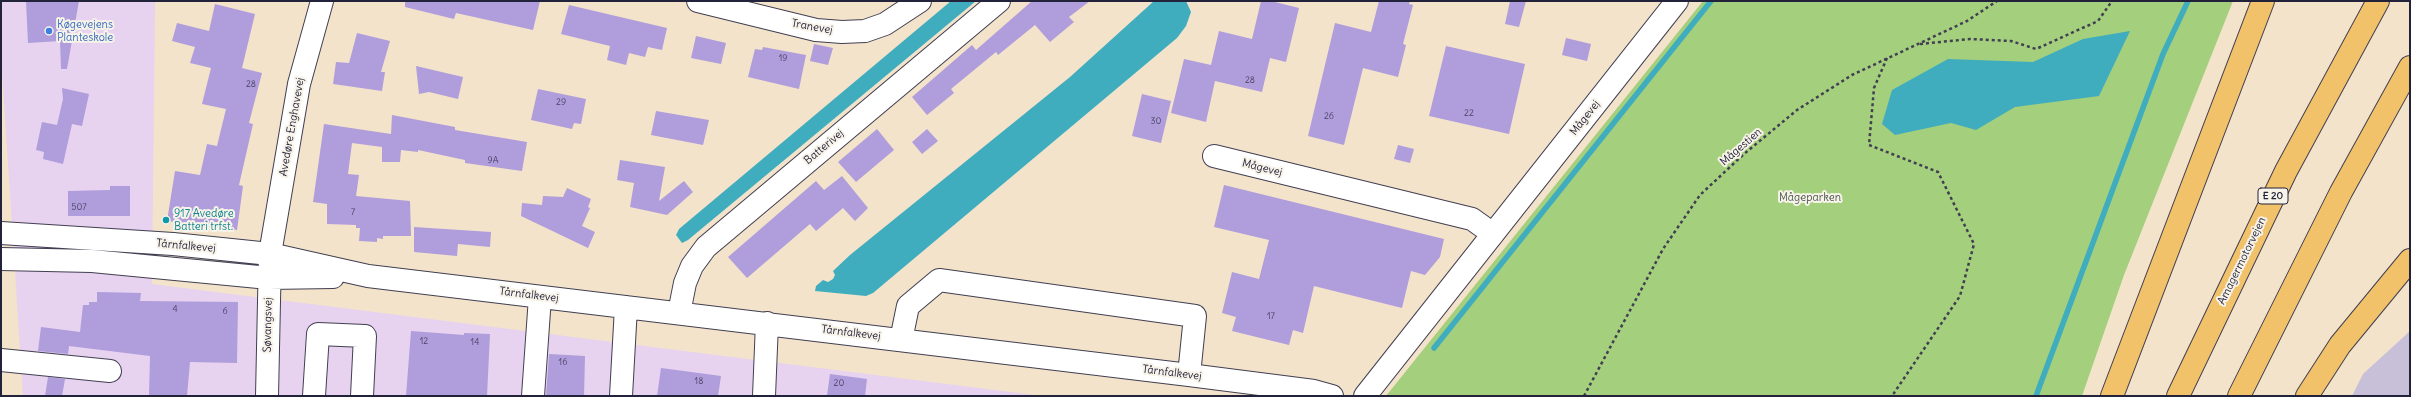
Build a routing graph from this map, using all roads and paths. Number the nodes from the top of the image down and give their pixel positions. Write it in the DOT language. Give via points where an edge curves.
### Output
graph roads {
  1 [pos="322,1"];
  2 [pos="698,1"];
  3 [pos="920,1"];
  4 [pos="999,1"];
  5 [pos="1677,1"];
  6 [pos="1997,1"];
  7 [pos="2112,1"];
  8 [pos="2263,1"];
  9 [pos="2378,1"];
  10 [pos="1917,44"];
  11 [pos="1887,58"];
  12 [pos="2410,67"];
  13 [pos="1214,156"];
  14 [pos="1,233"];
  15 [pos="1492,234"];
  16 [pos="270,254"];
  17 [pos="1,259"];
  18 [pos="2410,260"];
  19 [pos="368,276"];
  20 [pos="269,278"];
  21 [pos="540,297"];
  22 [pos="626,307"];
  23 [pos="679,313"];
  24 [pos="767,323"];
  25 [pos="901,340"];
  26 [pos="1,360"];
  27 [pos="110,371"];
  28 [pos="1189,375"];
  29 [pos="1229,388"];
  30 [pos="267,396"];
  31 [pos="314,396"];
  32 [pos="362,396"];
  33 [pos="533,396"];
  34 [pos="621,396"];
  35 [pos="764,396"];
  36 [pos="1332,396"];
  37 [pos="1365,396"];
  38 [pos="1584,396"];
  39 [pos="1894,396"];
  40 [pos="2112,396"];
  41 [pos="2178,396"];
  42 [pos="2239,396"];
  43 [pos="2307,396"];
  1 -- 16 [label="street, Avedøre Enghavevej" via="299,84"];
  2 -- 3 [label="street, Tranevej" via="816,30 842,32 865,31 885,24"];
  4 -- 23 [label="street, Batterivej" via="706,247 692,266 685,283"];
  5 -- 15 [label="street, Mågevej"];
  6 -- 10 [label="path, Mågestien" via="1967,20"];
  7 -- 10 [label="path" via="2098,21 2036,49 2011,41 1970,39"];
  8 -- 40 [label="highway"];
  9 -- 41 [label="highway, Amagermotorvejen / E 20" via="2286,171"];
  10 -- 11 [label="path, Mågestien"];
  11 -- 38 [label="path, Mågestien" via="1852,75 1797,110 1700,195 1663,249"];
  11 -- 39 [label="path" via="1874,88 1869,145 1938,172 1974,244 1960,296"];
  12 -- 42 [label="highway" via="2341,192"];
  13 -- 15 [label="street, Mågevej" via="1472,219"];
  14 -- 16 [label="street, Tårnfalkevej" via="173,244"];
  15 -- 37 [label="street, Mågevej"];
  16 -- 19 [label="street, Tårnfalkevej"];
  16 -- 20 [label="street, Søvangsvej"];
  17 -- 20 [label="street, Tårnfalkevej" via="92,261"];
  18 -- 43 [label="highway" via="2340,345"];
  19 -- 20 [label="street, Tårnfalkevej"];
  19 -- 21 [label="street, Tårnfalkevej"];
  20 -- 30 [label="street, Søvangsvej"];
  21 -- 22 [label="street, Tårnfalkevej"];
  21 -- 33 [label="street"];
  22 -- 23 [label="street, Tårnfalkevej"];
  22 -- 34 [label="street"];
  23 -- 24 [label="street, Tårnfalkevej"];
  24 -- 25 [label="street, Tårnfalkevej"];
  24 -- 35 [label="street"];
  25 -- 28 [label="street, Tårnfalkevej"];
  25 -- 28 [label="street" via="908,306 939,280 1195,316"];
  26 -- 27 [label="street"];
  28 -- 29 [label="street, Tårnfalkevej"];
  29 -- 36 [label="street, Tårnfalkevej" via="1314,391"];
  31 -- 32 [label="street" via="318,334 365,336"];
}
